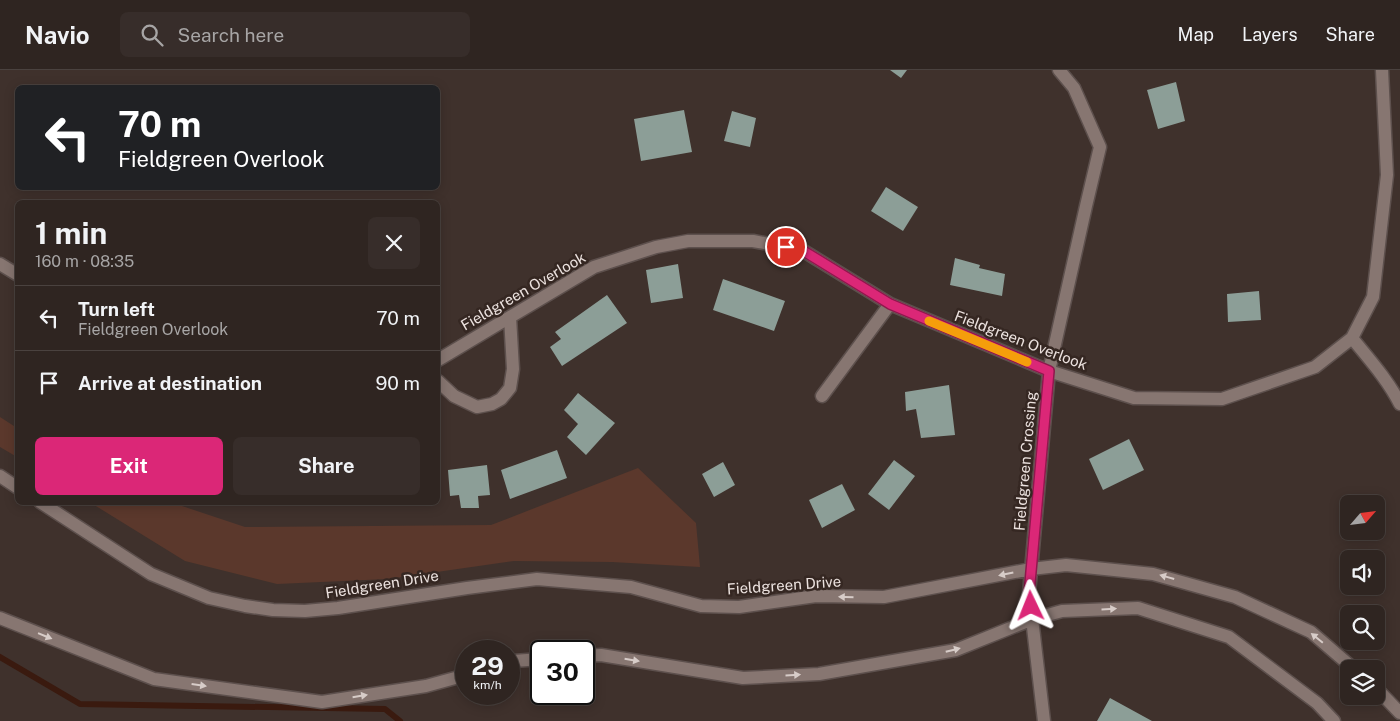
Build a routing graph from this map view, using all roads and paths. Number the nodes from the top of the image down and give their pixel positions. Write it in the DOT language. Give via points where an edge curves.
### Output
graph roads {
  1 [pos="1059,70"];
  2 [pos="1382,70"];
  3 [pos="0,264"];
  4 [pos="15,273"];
  5 [pos="890,304"];
  6 [pos="510,317"];
  7 [pos="1352,338"];
  8 [pos="440,359"];
  9 [pos="1049,371"];
  10 [pos="440,384"];
  11 [pos="822,396"];
  12 [pos="1400,404"];
  13 [pos="0,476"];
  14 [pos="15,486"];
  15 [pos="45,505"];
  16 [pos="1031,569"];
  17 [pos="0,618"];
  18 [pos="1033,619"];
  19 [pos="595,655"];
  20 [pos="1343,660"];
  21 [pos="455,678"];
  22 [pos="1385,697"];
  23 [pos="1400,713"];
  24 [pos="1044,721"];
  25 [pos="1334,721"];
  1 -- 9 [label="street, Fieldgreen Crossing" via="1074,88 1100,147"];
  2 -- 7 [label="street, Fieldgreen Overlook" via="1387,175 1384,204 1373,298"];
  3 -- 4 [label="street"];
  5 -- 6 [label="street, Fieldgreen Overlook" via="802,250 753,241 688,241 656,246 594,267"];
  5 -- 9 [label="street, Fieldgreen Overlook"];
  5 -- 11 [label="street"];
  6 -- 8 [label="street, Fieldgreen Overlook"];
  6 -- 10 [label="street" via="513,369 510,388 501,399 478,407 454,396"];
  7 -- 9 [label="street, Fieldgreen Overlook" via="1315,368 1222,399 1134,398"];
  7 -- 12 [label="street"];
  9 -- 16 [label="street, Fieldgreen Crossing"];
  13 -- 14 [label="street"];
  16 -- 15 [label="street, Fieldgreen Drive, one-way" via="884,597 816,596 739,607 701,606 631,586 537,579 338,608 273,610 209,598 151,574"];
  16 -- 18 [label="street, Fieldgreen Crossing" via="1029,594"];
  20 -- 16 [label="street, Fieldgreen Drive, one-way" via="1310,632 1235,597 1153,574 1066,565"];
  17 -- 21 [label="street, one-way" via="154,679 322,702 426,686"];
  19 -- 18 [label="street, one-way" via="743,678 819,674 956,650"];
  18 -- 24 [label="street, Fieldgreen Crossing"];
  18 -- 25 [label="street, one-way" via="1062,611 1138,608 1229,637 1317,703"];
  22 -- 23 [label="street"];
}
